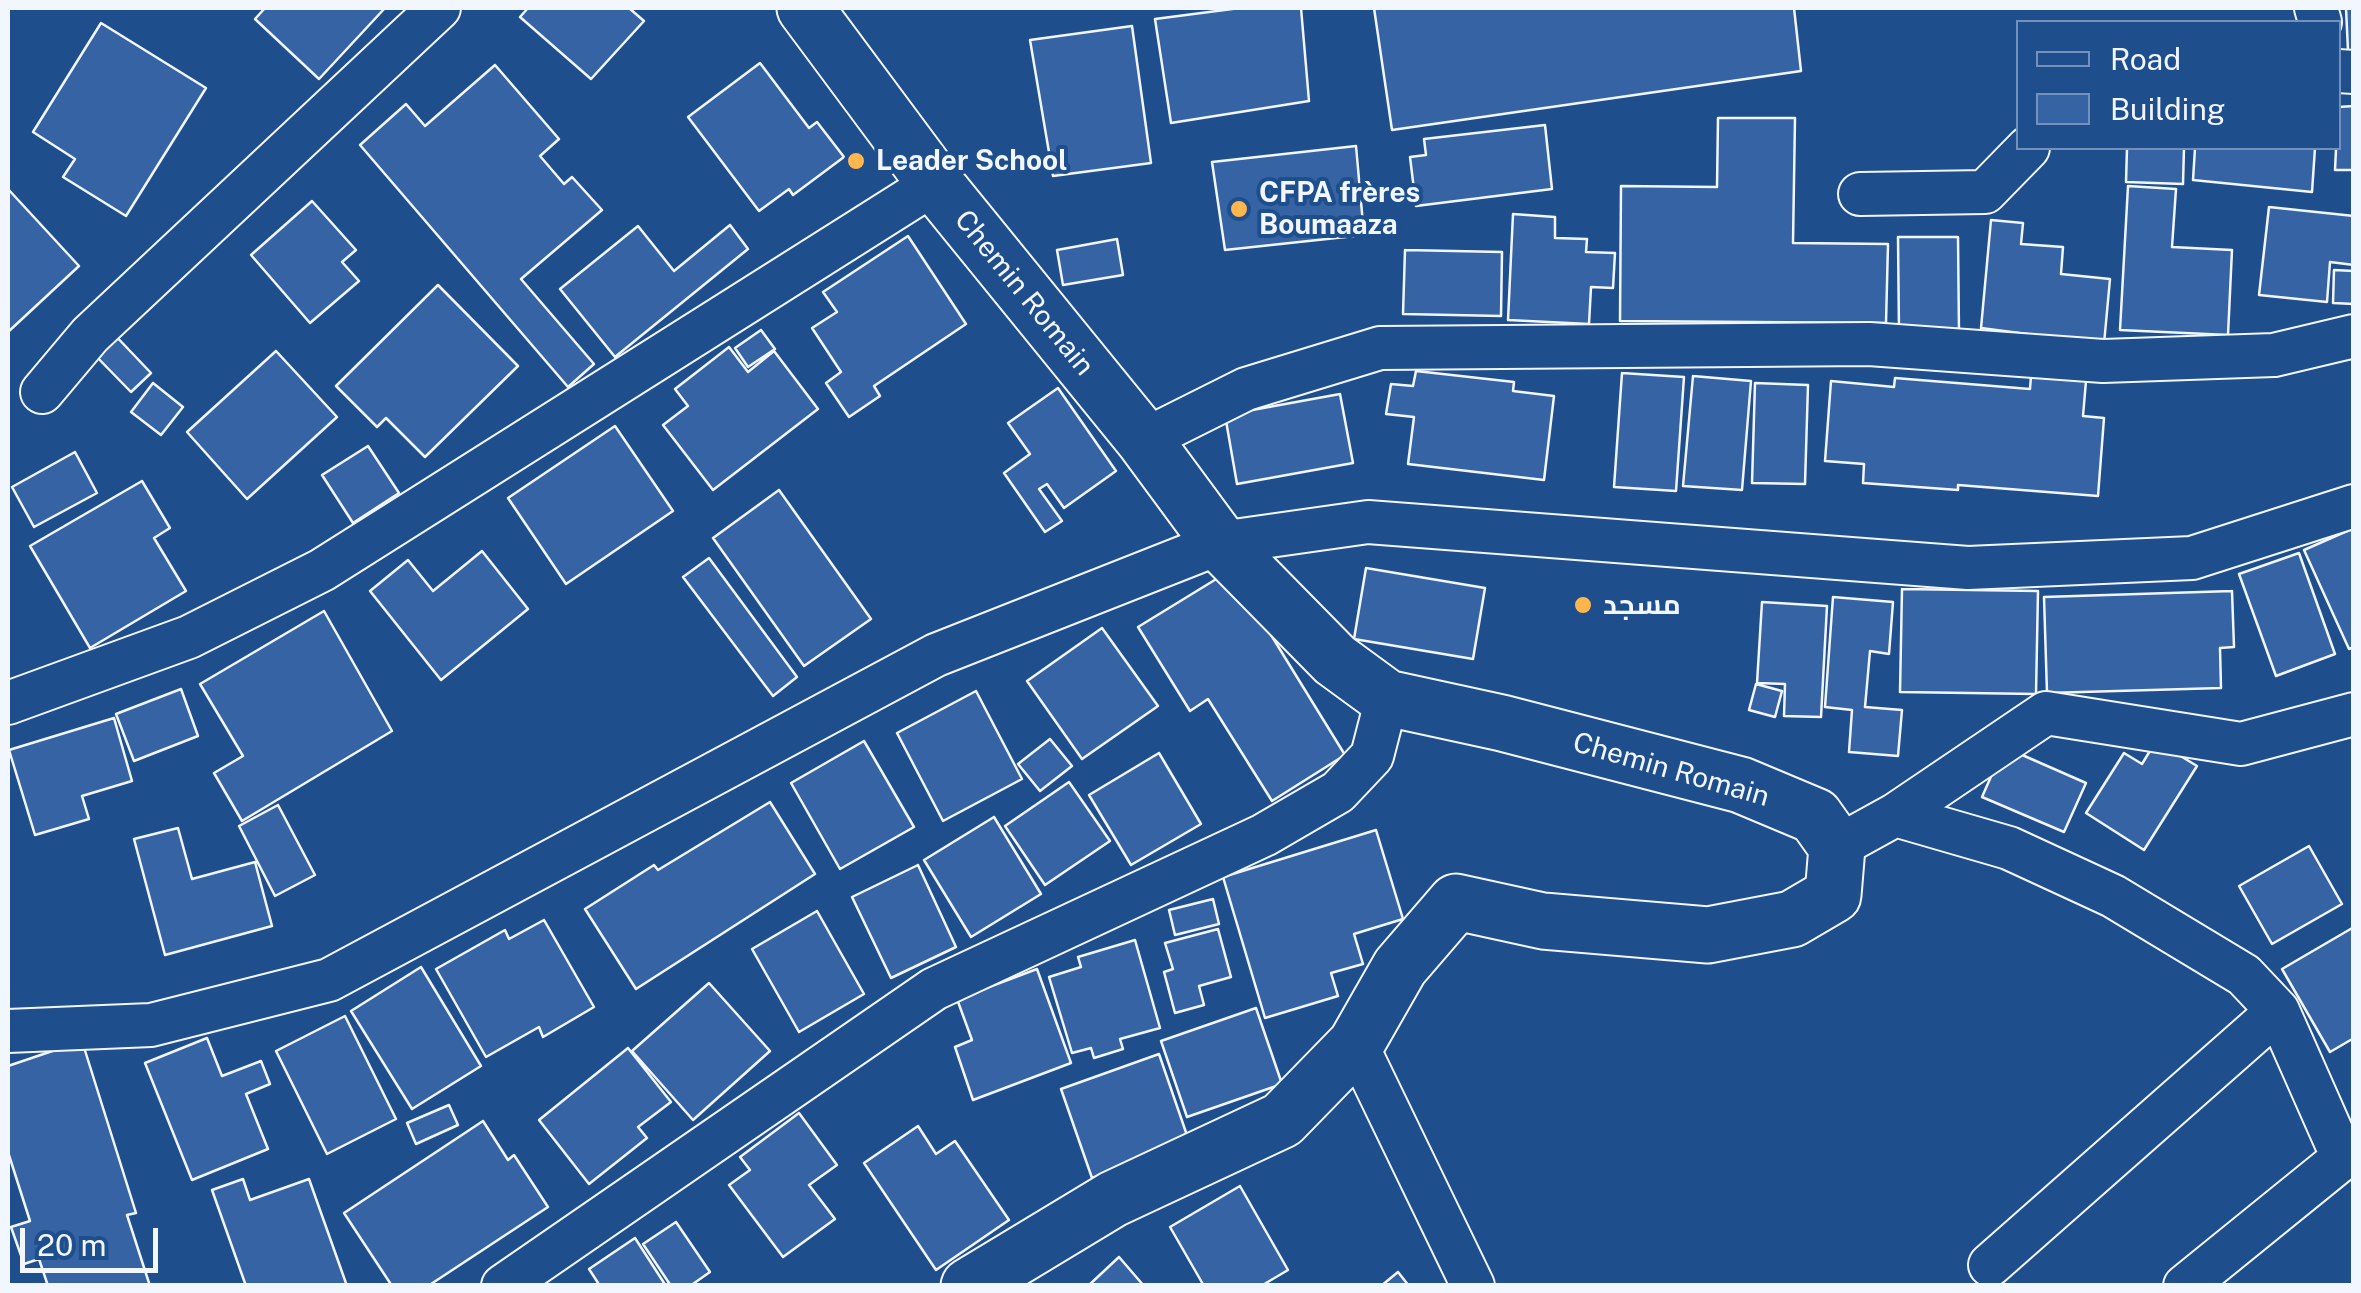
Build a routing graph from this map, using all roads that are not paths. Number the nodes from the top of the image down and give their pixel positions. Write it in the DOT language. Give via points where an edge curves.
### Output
graph roads {
  1 [pos="439,8"];
  2 [pos="805,8"];
  3 [pos="2026,150"];
  4 [pos="935,183"];
  5 [pos="1860,194"];
  6 [pos="2354,336"];
  7 [pos="42,392"];
  8 [pos="1144,440"];
  9 [pos="2354,506"];
  10 [pos="1220,543"];
  11 [pos="1387,698"];
  12 [pos="8,703"];
  13 [pos="2354,714"];
  14 [pos="1895,816"];
  15 [pos="1837,847"];
  16 [pos="2278,1011"];
  17 [pos="8,1030"];
  18 [pos="1356,1044"];
  19 [pos="2348,1154"];
  20 [pos="1990,1264"];
  21 [pos="503,1286"];
  22 [pos="969,1286"];
  23 [pos="1473,1286"];
  24 [pos="2186,1286"];
  1 -- 7 [label="street" via="90,335"];
  2 -- 4 [label="street, Chemin Romain"];
  3 -- 5 [label="street" via="1985,192"];
  4 -- 8 [label="street, Chemin Romain"];
  4 -- 12 [label="street" via="322,570 189,636"];
  6 -- 8 [label="street" via="2274,355 2103,361 1869,344 1380,348 1246,389"];
  8 -- 10 [label="street, Chemin Romain"];
  9 -- 10 [label="street" via="2192,558 1968,568 1368,522"];
  10 -- 11 [label="street, Chemin Romain" via="1335,660"];
  10 -- 17 [label="street" via="936,655 328,980 151,1024"];
  11 -- 15 [label="street, Chemin Romain" via="1741,785 1815,816"];
  11 -- 21 [label="street" via="1372,756 1338,792 1264,835 934,989"];
  13 -- 14 [label="street" via="2241,744 2046,713"];
  14 -- 15 [label="street"];
  14 -- 16 [label="street" via="2009,848 2113,896 2244,975"];
  15 -- 18 [label="street" via="1833,895 1792,919 1708,936 1543,921 1456,902 1400,967"];
  16 -- 19 [label="street"];
  16 -- 20 [label="street"];
  18 -- 22 [label="street" via="1282,1120 1114,1200"];
  18 -- 23 [label="street"];
  19 -- 24 [label="street"];
}
